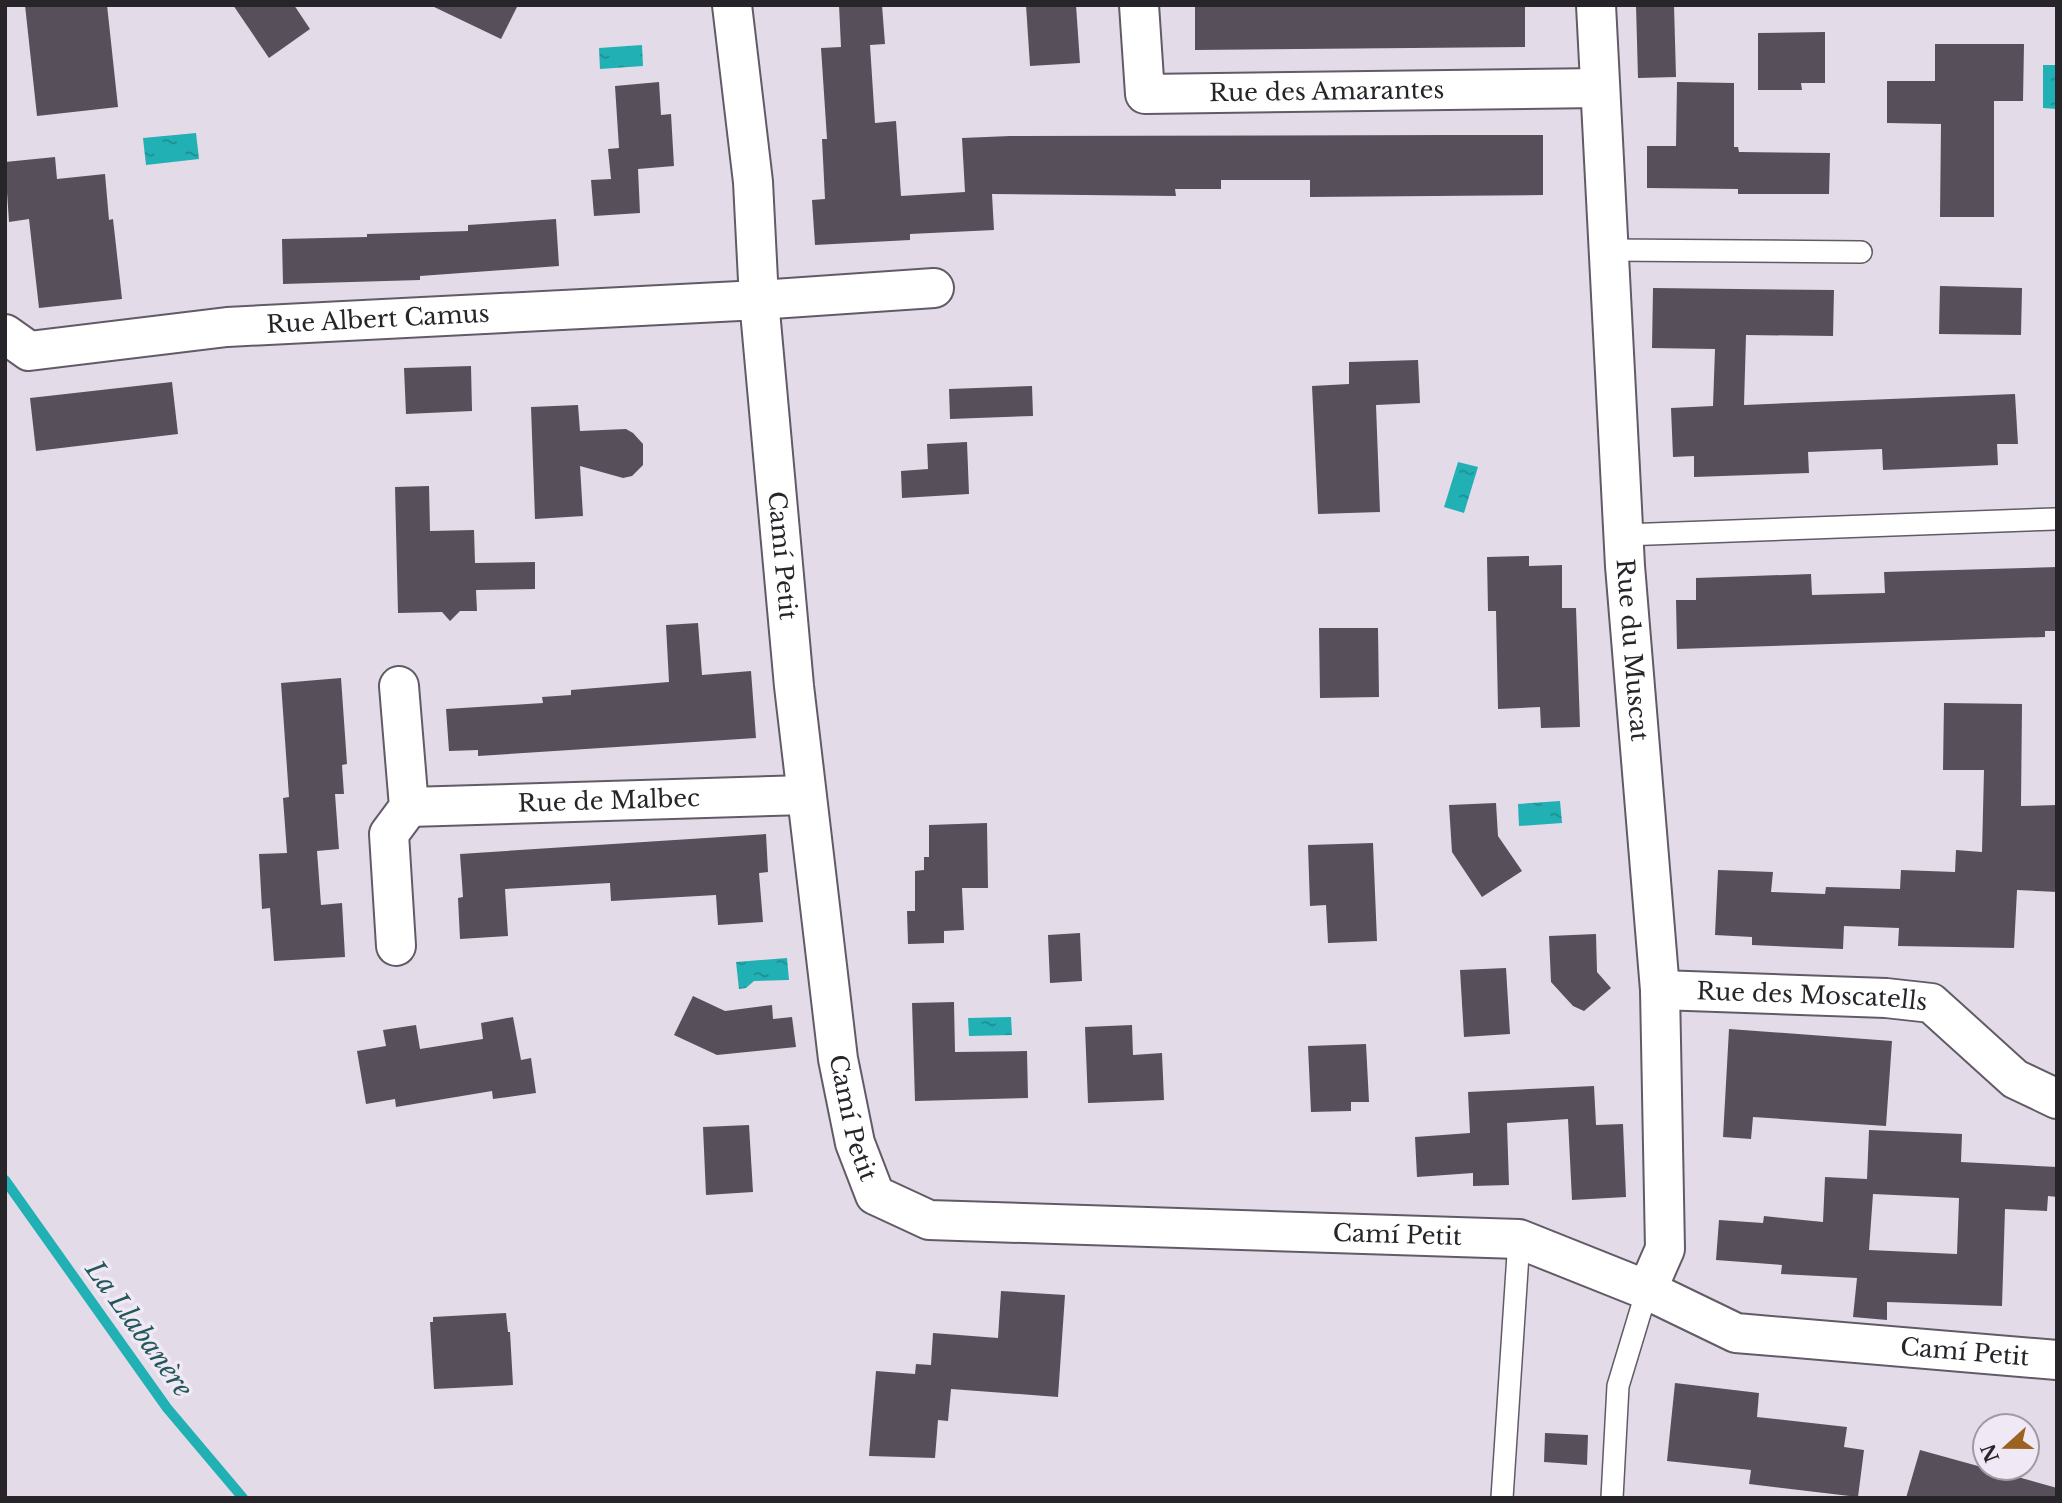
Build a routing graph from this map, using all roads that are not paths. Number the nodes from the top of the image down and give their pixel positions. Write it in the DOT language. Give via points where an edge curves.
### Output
graph roads {
  1 [pos="732,5"];
  2 [pos="1139,5"];
  3 [pos="1596,5"];
  4 [pos="1600,88"];
  5 [pos="1608,250"];
  6 [pos="1861,252"];
  7 [pos="934,288"];
  8 [pos="759,300"];
  9 [pos="5,334"];
  10 [pos="2055,519"];
  11 [pos="1623,534"];
  12 [pos="399,686"];
  13 [pos="806,795"];
  14 [pos="409,807"];
  15 [pos="396,946"];
  16 [pos="1660,990"];
  17 [pos="2057,1099"];
  18 [pos="1519,1239"];
  19 [pos="1647,1290"];
  20 [pos="2057,1360"];
  21 [pos="1502,1498"];
  22 [pos="1612,1498"];
  1 -- 8 [label="street, Camí Petit" via="753,182"];
  2 -- 4 [label="street, Rue des Amarantes" via="1144,94"];
  3 -- 4 [label="street, Rue du Muscat"];
  4 -- 5 [label="street, Rue du Muscat"];
  5 -- 6 [label="lane"];
  5 -- 11 [label="street, Rue du Muscat"];
  7 -- 8 [label="street, Rue Albert Camus"];
  8 -- 9 [label="street, Rue Albert Camus" via="227,327 29,351"];
  8 -- 13 [label="street, Camí Petit"];
  10 -- 11 [label="lane"];
  11 -- 16 [label="street, Rue du Muscat"];
  12 -- 14 [label="street"];
  13 -- 14 [label="street, Rue de Malbec"];
  13 -- 18 [label="street, Camí Petit" via="838,1059 855,1143 874,1195 929,1220"];
  14 -- 15 [label="street" via="389,834"];
  16 -- 17 [label="street, Rue des Moscatells" via="1931,1003 2015,1079"];
  16 -- 19 [label="street, Rue du Muscat" via="1665,1249"];
  18 -- 19 [label="street, Camí Petit"];
  18 -- 21 [label="lane"];
  19 -- 20 [label="street, Camí Petit" via="1736,1333"];
  19 -- 22 [label="lane" via="1618,1386"];
}
